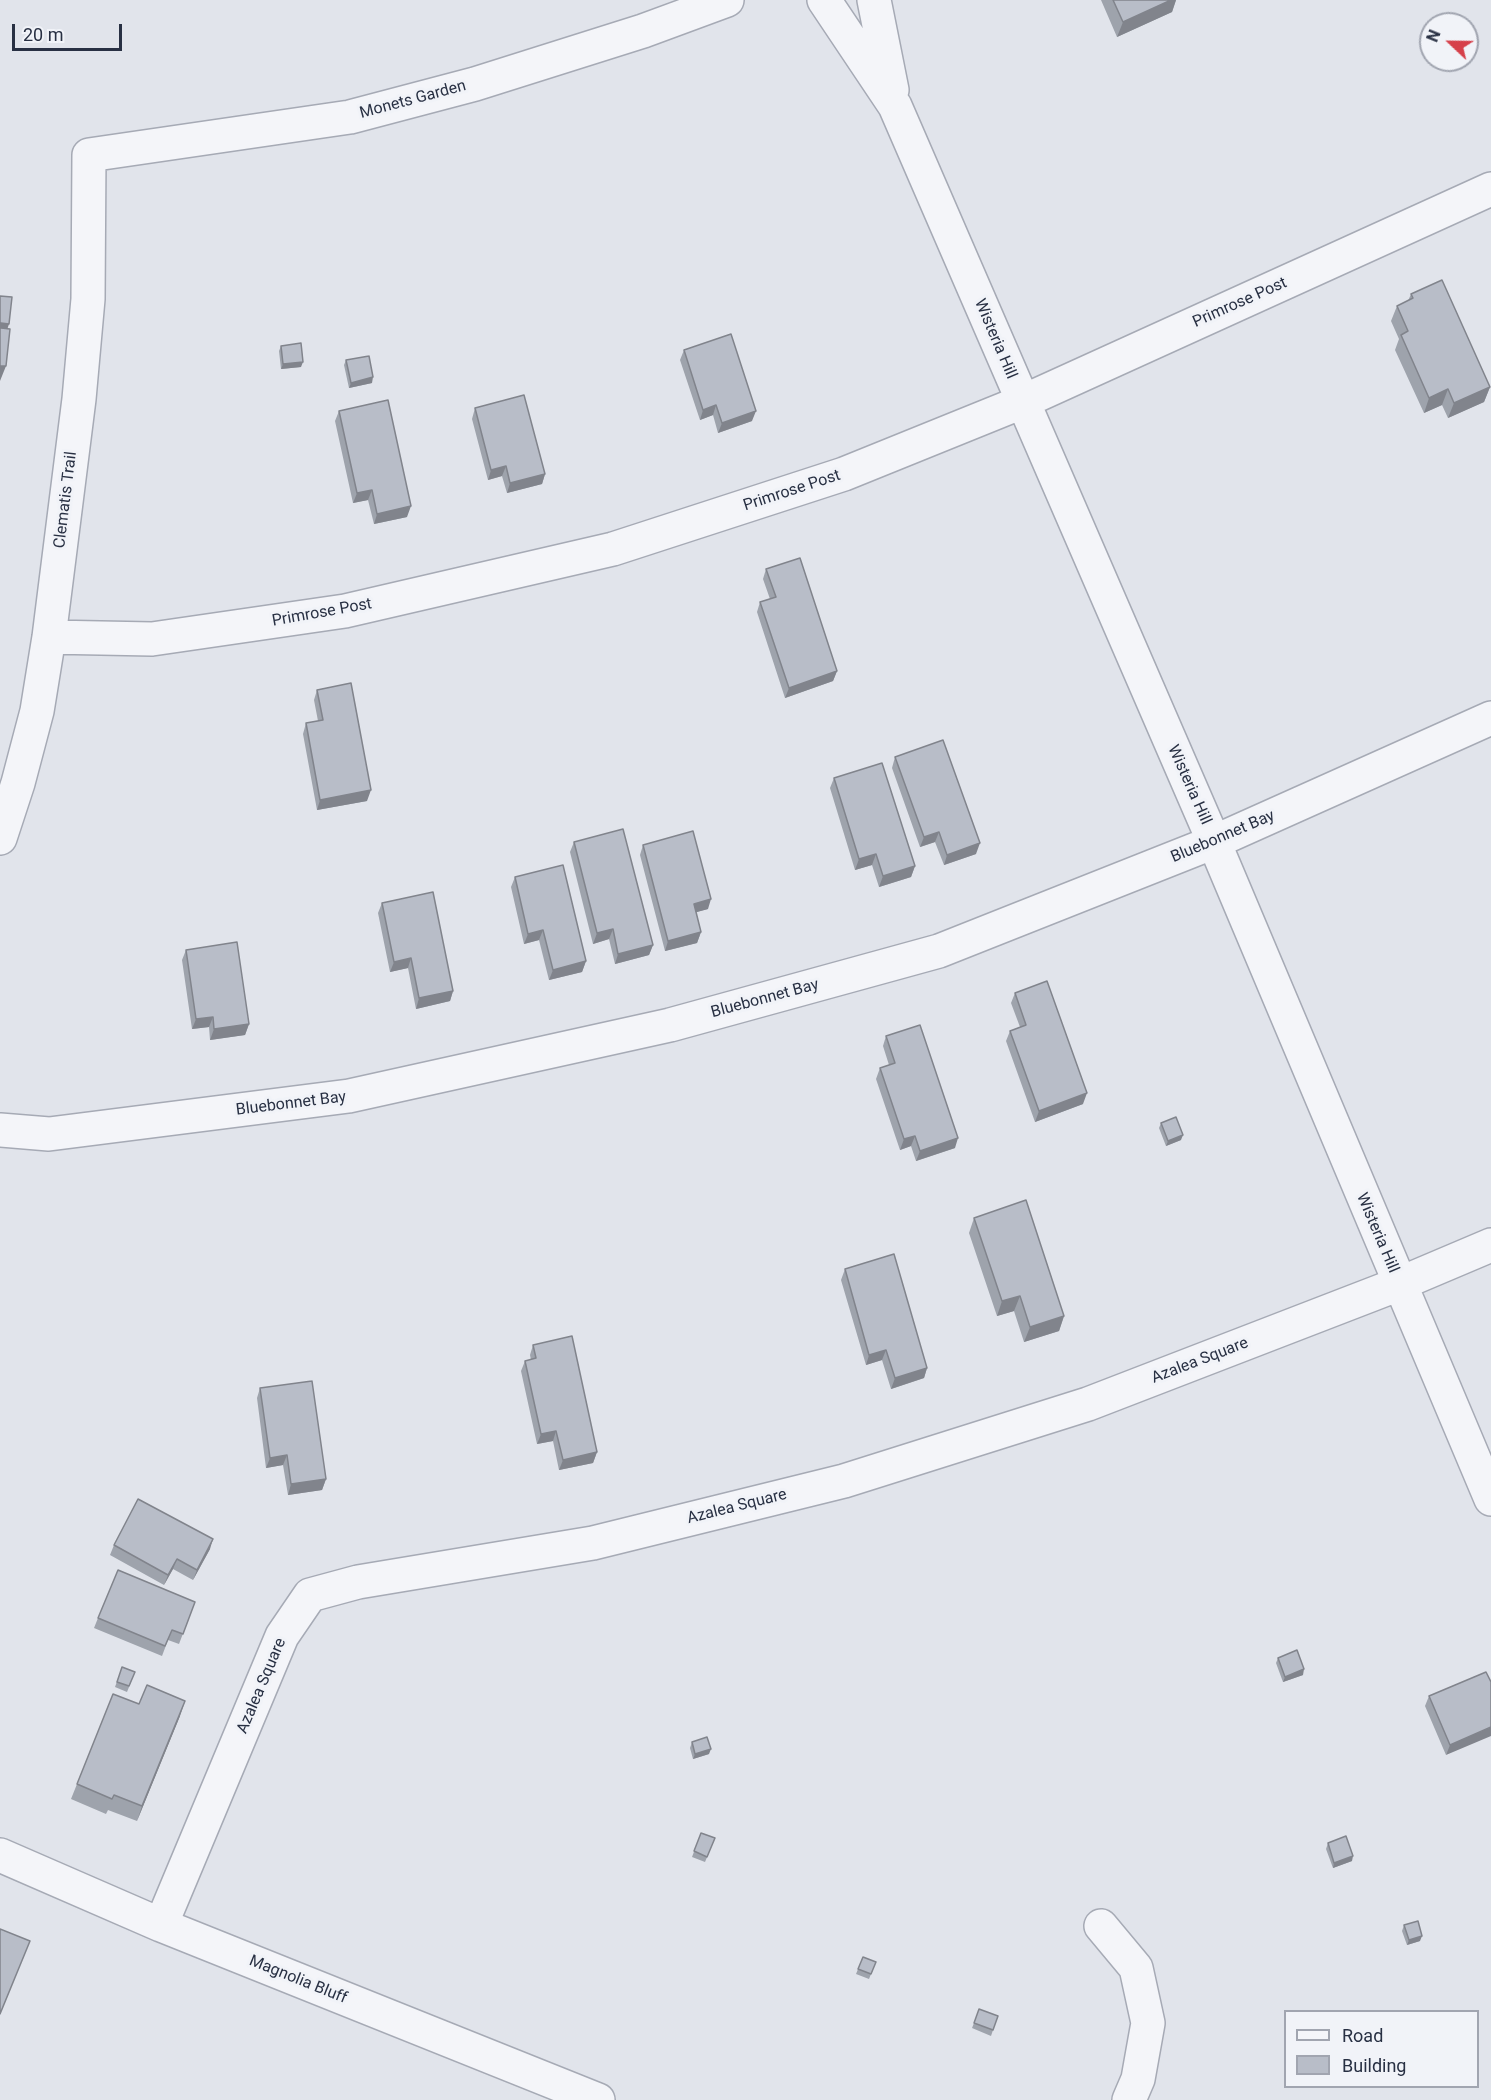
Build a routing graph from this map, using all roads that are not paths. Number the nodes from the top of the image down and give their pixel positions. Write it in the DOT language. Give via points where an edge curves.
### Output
graph roads {
  1 [pos="727,0"];
  2 [pos="824,0"];
  3 [pos="874,0"];
  4 [pos="895,106"];
  5 [pos="89,155"];
  6 [pos="1491,189"];
  7 [pos="1022,402"];
  8 [pos="49,637"];
  9 [pos="1491,718"];
  10 [pos="0,838"];
  11 [pos="1214,843"];
  12 [pos="0,1130"];
  13 [pos="1491,1245"];
  14 [pos="1399,1284"];
  15 [pos="1491,1499"];
  16 [pos="0,1855"];
  17 [pos="161,1924"];
  18 [pos="1101,1926"];
  19 [pos="598,2100"];
  20 [pos="1129,2100"];
  1 -- 5 [label="street, Monets Garden" via="475,84 350,117"];
  2 -- 4 [label="street, Wisteria Hill"];
  3 -- 4 [label="street, Wisteria Hill"];
  4 -- 7 [label="street, Wisteria Hill"];
  5 -- 8 [label="street, Clematis Trail" via="87,310"];
  6 -- 7 [label="street, Primrose Post"];
  7 -- 8 [label="street, Primrose Post" via="844,474 613,549 345,611 152,639"];
  7 -- 11 [label="street, Wisteria Hill"];
  8 -- 10 [label="street, Clematis Trail" via="37,711"];
  9 -- 11 [label="street, Bluebonnet Bay"];
  11 -- 12 [label="street, Bluebonnet Bay" via="939,951 670,1025 350,1096 49,1134"];
  11 -- 14 [label="street, Wisteria Hill"];
  13 -- 14 [label="street, Azalea Square"];
  14 -- 15 [label="street, Wisteria Hill"];
  14 -- 17 [label="street, Azalea Square" via="1088,1404 844,1481 593,1543 358,1582 310,1595 282,1636"];
  16 -- 17 [label="street, Magnolia Bluff"];
  17 -- 19 [label="street, Magnolia Bluff"];
  18 -- 20 [label="street" via="1136,1968 1148,2023 1138,2079"];
}
